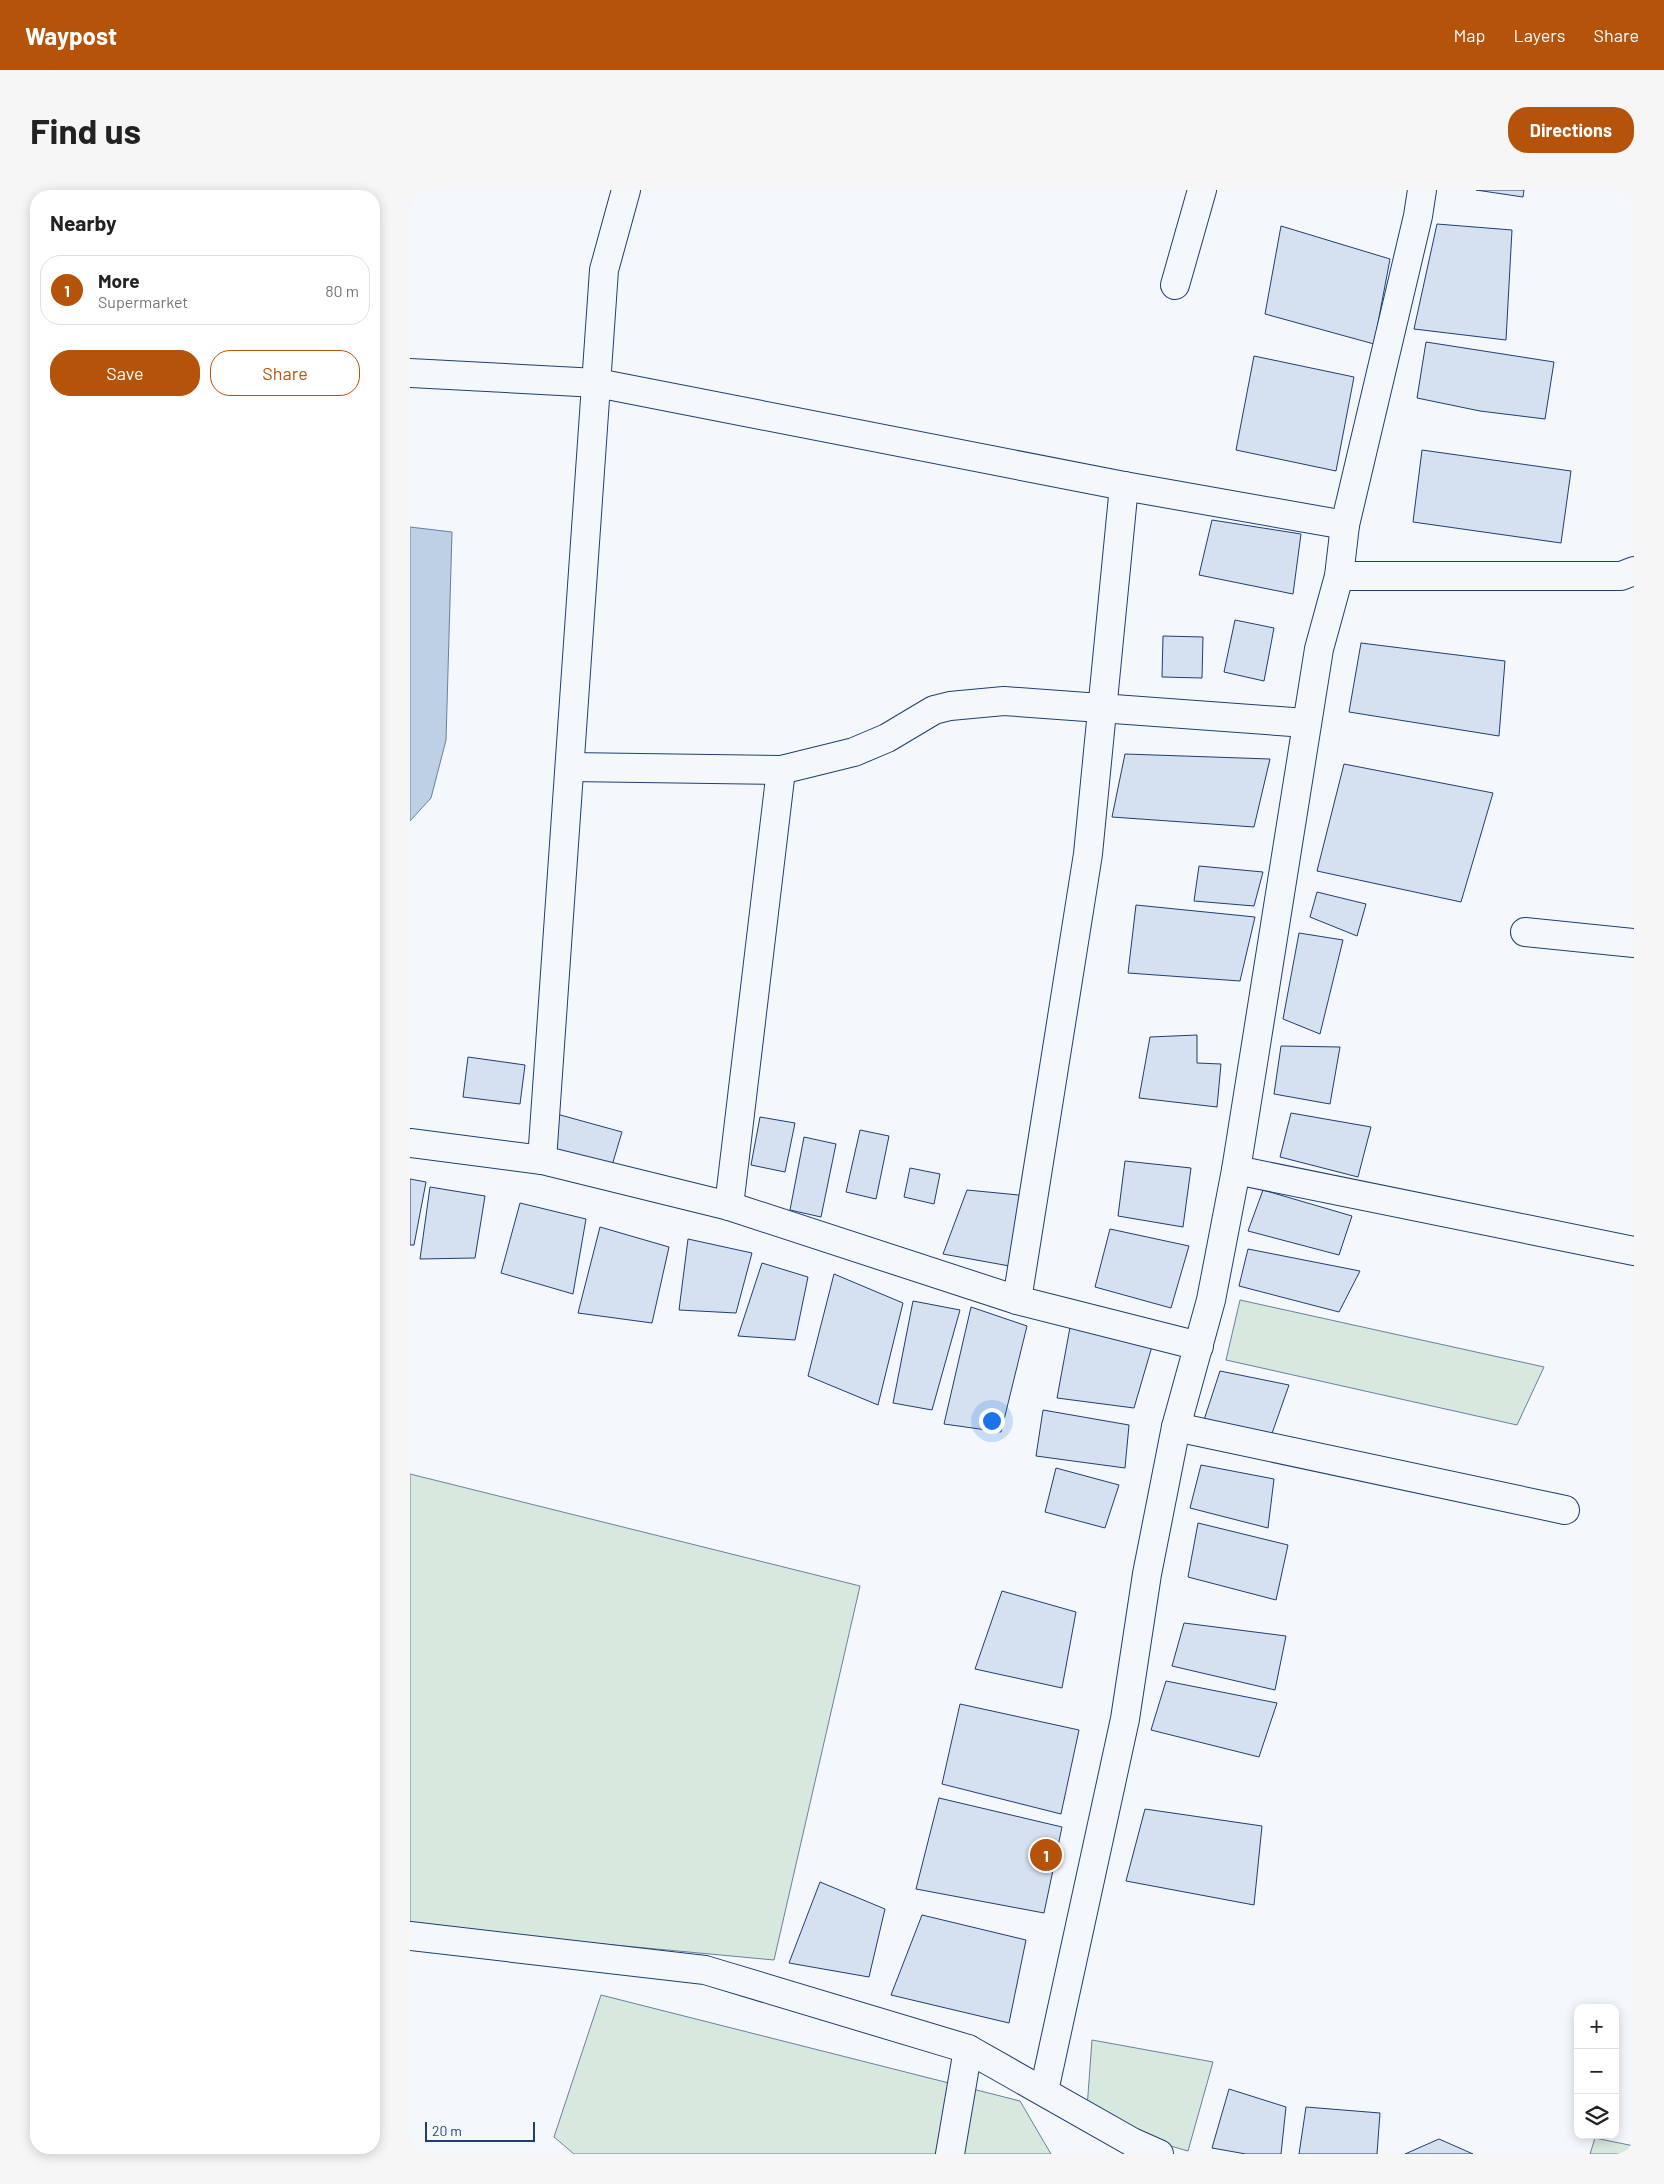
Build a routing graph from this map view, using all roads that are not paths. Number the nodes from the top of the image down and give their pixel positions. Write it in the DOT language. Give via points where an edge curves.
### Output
graph roads {
  1 [pos="626,190"];
  2 [pos="1202,190"];
  3 [pos="1422,190"];
  4 [pos="1175,285"];
  5 [pos="410,373"];
  6 [pos="597,383"];
  7 [pos="1124,486"];
  8 [pos="1346,525"];
  9 [pos="1634,571"];
  10 [pos="1339,576"];
  11 [pos="1102,707"];
  12 [pos="1306,723"];
  13 [pos="570,768"];
  14 [pos="781,770"];
  15 [pos="1525,932"];
  16 [pos="1634,943"];
  17 [pos="410,1143"];
  18 [pos="542,1160"];
  19 [pos="1236,1170"];
  20 [pos="729,1206"];
  21 [pos="1634,1250"];
  22 [pos="1016,1300"];
  23 [pos="1199,1346"];
  24 [pos="1176,1427"];
  25 [pos="1565,1510"];
  26 [pos="410,1936"];
  27 [pos="968,2050"];
  28 [pos="1044,2091"];
  29 [pos="950,2154"];
  30 [pos="1158,2154"];
  1 -- 6 [label="street" via="604,270"];
  2 -- 4 [label="street"];
  3 -- 8 [label="street"];
  5 -- 6 [label="street"];
  6 -- 7 [label="street"];
  6 -- 13 [label="street"];
  7 -- 8 [label="street"];
  7 -- 11 [label="street"];
  8 -- 10 [label="street"];
  9 -- 10 [label="street" via="1621,576"];
  10 -- 12 [label="street" via="1319,648"];
  11 -- 12 [label="street"];
  11 -- 14 [label="street" via="1004,701 950,706 934,710 887,738 854,752"];
  11 -- 22 [label="street" via="1088,854"];
  12 -- 19 [label="street"];
  13 -- 14 [label="street"];
  13 -- 18 [label="street"];
  14 -- 20 [label="street"];
  15 -- 16 [label="street"];
  17 -- 18 [label="street"];
  18 -- 20 [label="street"];
  19 -- 21 [label="street"];
  19 -- 23 [label="street"];
  20 -- 22 [label="street"];
  22 -- 23 [label="street"];
  23 -- 24 [label="street"];
  24 -- 25 [label="street"];
  24 -- 28 [label="street" via="1147,1574 1125,1719"];
  26 -- 27 [label="street" via="705,1970"];
  27 -- 28 [label="street"];
  27 -- 29 [label="street"];
  28 -- 30 [label="street"];
}
